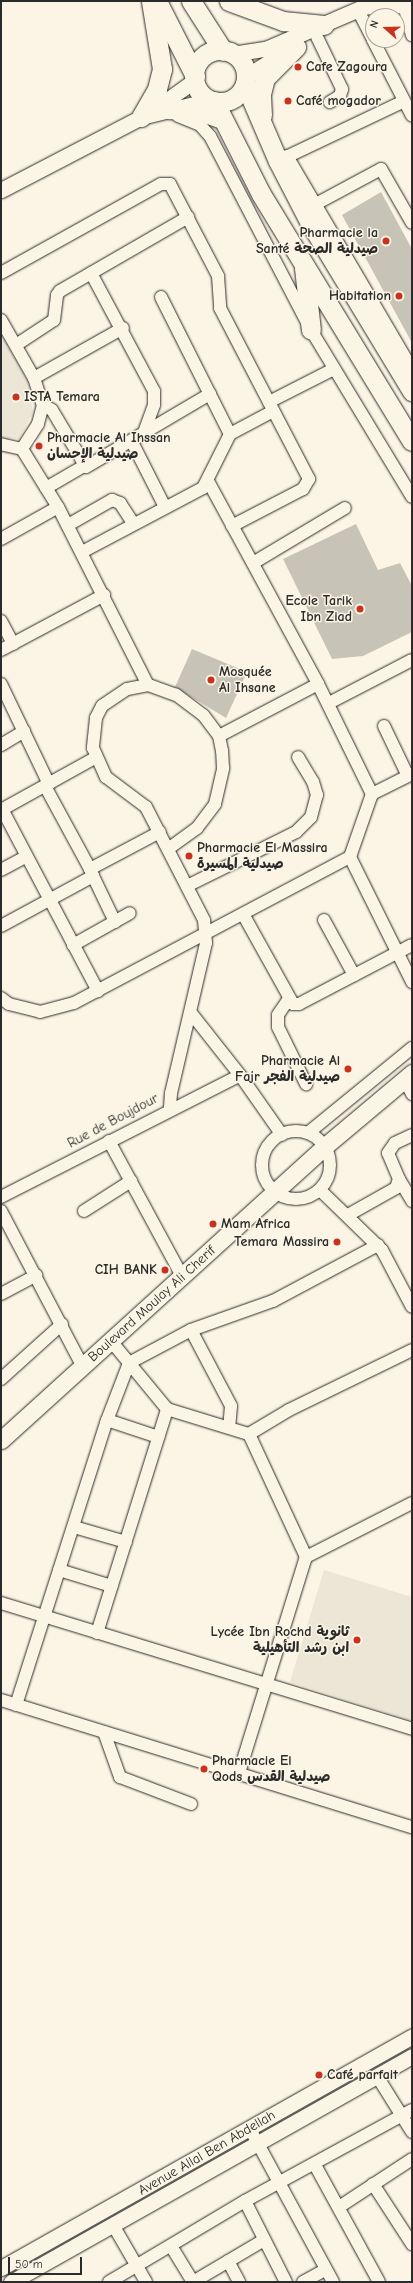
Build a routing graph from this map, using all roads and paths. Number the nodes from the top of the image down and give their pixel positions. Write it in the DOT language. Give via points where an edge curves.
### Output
graph roads {
  1 [pos="151,1"];
  2 [pos="157,1"];
  3 [pos="191,1"];
  4 [pos="229,1"];
  5 [pos="410,11"];
  6 [pos="361,16"];
  7 [pos="365,24"];
  8 [pos="320,31"];
  9 [pos="412,35"];
  10 [pos="296,47"];
  11 [pos="377,48"];
  12 [pos="227,52"];
  13 [pos="195,78"];
  14 [pos="245,80"];
  15 [pos="212,101"];
  16 [pos="330,102"];
  17 [pos="409,110"];
  18 [pos="154,113"];
  19 [pos="222,119"];
  20 [pos="264,128"];
  21 [pos="282,158"];
  22 [pos="1,190"];
  23 [pos="314,205"];
  24 [pos="188,217"];
  25 [pos="412,223"];
  26 [pos="304,262"];
  27 [pos="91,273"];
  28 [pos="1,274"];
  29 [pos="161,298"];
  30 [pos="1,320"];
  31 [pos="122,328"];
  32 [pos="311,330"];
  33 [pos="16,345"];
  34 [pos="334,369"];
  35 [pos="412,369"];
  36 [pos="34,378"];
  37 [pos="412,391"];
  38 [pos="210,394"];
  39 [pos="43,405"];
  40 [pos="271,406"];
  41 [pos="230,434"];
  42 [pos="143,435"];
  43 [pos="412,441"];
  44 [pos="132,442"];
  45 [pos="1,444"];
  46 [pos="22,449"];
  47 [pos="84,466"];
  48 [pos="208,481"];
  49 [pos="46,488"];
  50 [pos="412,497"];
  51 [pos="58,507"];
  52 [pos="165,507"];
  53 [pos="345,508"];
  54 [pos="133,523"];
  55 [pos="68,525"];
  56 [pos="232,526"];
  57 [pos="1,539"];
  58 [pos="82,552"];
  59 [pos="254,563"];
  60 [pos="104,595"];
  61 [pos="1,621"];
  62 [pos="13,644"];
  63 [pos="1,650"];
  64 [pos="412,660"];
  65 [pos="1,684"];
  66 [pos="318,684"];
  67 [pos="148,685"];
  68 [pos="329,703"];
  69 [pos="384,726"];
  70 [pos="24,731"];
  71 [pos="219,736"];
  72 [pos="1,745"];
  73 [pos="298,757"];
  74 [pos="95,758"];
  75 [pos="410,775"];
  76 [pos="47,785"];
  77 [pos="372,794"];
  78 [pos="1,810"];
  79 [pos="160,832"];
  80 [pos="168,849"];
  81 [pos="25,857"];
  82 [pos="350,857"];
  83 [pos="1,870"];
  84 [pos="91,873"];
  85 [pos="187,886"];
  86 [pos="50,900"];
  87 [pos="130,913"];
  88 [pos="243,914"];
  89 [pos="324,920"];
  90 [pos="115,922"];
  91 [pos="1,926"];
  92 [pos="206,932"];
  93 [pos="73,945"];
  94 [pos="412,945"];
  95 [pos="397,952"];
  96 [pos="354,974"];
  97 [pos="412,982"];
  98 [pos="98,991"];
  99 [pos="1,998"];
  100 [pos="288,1000"];
  101 [pos="191,1013"];
  102 [pos="412,1048"];
  103 [pos="240,1074"];
  104 [pos="410,1082"];
  105 [pos="306,1084"];
  106 [pos="170,1108"];
  107 [pos="308,1133"];
  108 [pos="282,1135"];
  109 [pos="412,1135"];
  110 [pos="109,1141"];
  111 [pos="325,1146"];
  112 [pos="399,1180"];
  113 [pos="131,1181"];
  114 [pos="320,1190"];
  115 [pos="275,1192"];
  116 [pos="1,1197"];
  117 [pos="412,1201"];
  118 [pos="1,1211"];
  119 [pos="84,1211"];
  120 [pos="348,1215"];
  121 [pos="378,1245"];
  122 [pos="36,1274"];
  123 [pos="182,1276"];
  124 [pos="1,1294"];
  125 [pos="412,1307"];
  126 [pos="62,1324"];
  127 [pos="191,1330"];
  128 [pos="112,1341"];
  129 [pos="412,1350"];
  130 [pos="129,1363"];
  131 [pos="83,1366"];
  132 [pos="1,1379"];
  133 [pos="167,1409"];
  134 [pos="107,1420"];
  135 [pos="229,1427"];
  136 [pos="249,1434"];
  137 [pos="158,1437"];
  138 [pos="1,1440"];
  139 [pos="412,1503"];
  140 [pos="74,1527"];
  141 [pos="126,1542"];
  142 [pos="306,1557"];
  143 [pos="59,1570"];
  144 [pos="112,1586"];
  145 [pos="1,1603"];
  146 [pos="44,1617"];
  147 [pos="97,1633"];
  148 [pos="265,1685"];
  149 [pos="1,1700"];
  150 [pos="16,1705"];
  151 [pos="412,1729"];
  152 [pos="104,1732"];
  153 [pos="238,1773"];
  154 [pos="191,1804"];
  155 [pos="412,1827"];
  156 [pos="412,2036"];
  157 [pos="412,2056"];
  158 [pos="377,2076"];
  159 [pos="407,2113"];
  160 [pos="250,2129"];
  161 [pos="412,2132"];
  162 [pos="259,2143"];
  163 [pos="412,2159"];
  164 [pos="315,2164"];
  165 [pos="281,2182"];
  166 [pos="373,2184"];
  167 [pos="245,2201"];
  168 [pos="339,2207"];
  169 [pos="113,2225"];
  170 [pos="264,2240"];
  171 [pos="412,2244"];
  172 [pos="171,2246"];
  173 [pos="228,2261"];
  174 [pos="137,2267"];
  175 [pos="1,2268"];
  176 [pos="326,2269"];
  177 [pos="11,2282"];
  178 [pos="109,2282"];
  179 [pos="146,2282"];
  180 [pos="193,2282"];
  181 [pos="239,2282"];
  182 [pos="286,2282"];
  183 [pos="303,2282"];
  184 [pos="333,2282"];
  185 [pos="379,2282"];
  1 -- 18 [label="main road" via="162,69"];
  2 -- 13 [label="main road"];
  3 -- 12 [label="main road"];
  4 -- 8 [label="main road" via="283,21"];
  5 -- 6 [label="street"];
  5 -- 8 [label="street" via="389,4 364,7"];
  5 -- 9 [label="street"];
  6 -- 7 [label="street"];
  6 -- 8 [label="street"];
  8 -- 10 [label="street"];
  8 -- 12 [label="street" via="268,48"];
  8 -- 16 [label="street" via="342,89 340,96"];
  10 -- 14 [label="street"];
  10 -- 20 [label="main road" via="265,78 261,94"];
  11 -- 17 [label="street"];
  12 -- 13 [label="main road" via="211,52 201,60"];
  12 -- 14 [label="main road" via="243,65"];
  13 -- 15 [label="main road" via="200,92"];
  13 -- 18 [label="street"];
  14 -- 15 [label="main road" via="234,98"];
  14 -- 20 [label="main road"];
  15 -- 18 [label="street"];
  15 -- 19 [label="main road"];
  17 -- 21 [label="street"];
  18 -- 19 [label="main road" via="200,111"];
  18 -- 22 [label="street"];
  18 -- 32 [label="street" via="188,118 208,132"];
  19 -- 26 [label="main road" via="260,194"];
  20 -- 21 [label="main road"];
  21 -- 23 [label="street"];
  21 -- 37 [label="main road" via="309,221"];
  23 -- 25 [label="street" via="381,169"];
  23 -- 35 [label="street"];
  24 -- 27 [label="street"];
  24 -- 28 [label="street" via="172,187 165,183"];
  24 -- 40 [label="street" via="221,283 220,308"];
  26 -- 32 [label="main road"];
  26 -- 43 [label="main road"];
  27 -- 31 [label="street"];
  27 -- 33 [label="street" via="58,293 54,320"];
  29 -- 38 [label="street"];
  30 -- 33 [label="street"];
  31 -- 36 [label="street"];
  31 -- 42 [label="street" via="155,397"];
  32 -- 34 [label="street"];
  33 -- 36 [label="street"];
  34 -- 40 [label="street"];
  34 -- 50 [label="street"];
  36 -- 39 [label="street"];
  38 -- 41 [label="street"];
  38 -- 42 [label="street"];
  39 -- 46 [label="street" via="36,428"];
  39 -- 47 [label="street" via="52,410"];
  40 -- 41 [label="street"];
  40 -- 56 [label="street" via="309,483 303,489"];
  41 -- 48 [label="street"];
  42 -- 44 [label="street"];
  44 -- 47 [label="street"];
  44 -- 52 [label="street"];
  45 -- 46 [label="street"];
  46 -- 49 [label="street"];
  47 -- 49 [label="street"];
  48 -- 52 [label="street" via="198,491"];
  48 -- 56 [label="street"];
  49 -- 51 [label="street"];
  51 -- 55 [label="street"];
  51 -- 57 [label="street"];
  52 -- 54 [label="street"];
  53 -- 59 [label="street"];
  54 -- 55 [label="street" via="120,503 112,500"];
  54 -- 58 [label="street"];
  55 -- 58 [label="street"];
  56 -- 59 [label="street"];
  58 -- 60 [label="street"];
  59 -- 66 [label="street"];
  60 -- 62 [label="street"];
  60 -- 67 [label="street"];
  61 -- 62 [label="street"];
  62 -- 63 [label="street"];
  64 -- 68 [label="street"];
  65 -- 70 [label="street"];
  66 -- 68 [label="street"];
  66 -- 71 [label="street"];
  67 -- 71 [label="street" via="190,704"];
  67 -- 74 [label="street" via="127,689 102,706 93,735"];
  68 -- 77 [label="street"];
  69 -- 75 [label="street"];
  70 -- 72 [label="street"];
  70 -- 76 [label="street"];
  71 -- 80 [label="street" via="223,768 215,804 197,828"];
  73 -- 85 [label="street" via="317,795 311,818 296,832"];
  74 -- 76 [label="street"];
  74 -- 79 [label="street" via="106,777 142,802"];
  75 -- 77 [label="street"];
  76 -- 78 [label="street"];
  76 -- 84 [label="street"];
  77 -- 82 [label="street"];
  78 -- 81 [label="street"];
  79 -- 80 [label="street"];
  79 -- 84 [label="street"];
  80 -- 85 [label="street"];
  81 -- 83 [label="street"];
  81 -- 86 [label="street"];
  82 -- 88 [label="street"];
  82 -- 95 [label="street"];
  84 -- 86 [label="street"];
  84 -- 90 [label="street"];
  85 -- 92 [label="street" via="204,920"];
  86 -- 91 [label="street"];
  86 -- 93 [label="street"];
  87 -- 90 [label="street"];
  88 -- 92 [label="street"];
  88 -- 100 [label="street"];
  89 -- 96 [label="street"];
  90 -- 93 [label="street"];
  92 -- 98 [label="street"];
  92 -- 101 [label="street"];
  93 -- 98 [label="street"];
  94 -- 95 [label="street"];
  95 -- 96 [label="street"];
  95 -- 97 [label="street"];
  96 -- 100 [label="street" via="299,1004 293,1004"];
  98 -- 99 [label="street" via="74,1003 40,1012 9,1004"];
  100 -- 105 [label="street" via="278,1015 278,1026"];
  101 -- 103 [label="street"];
  101 -- 106 [label="street" via="170,1093"];
  102 -- 107 [label="street"];
  103 -- 106 [label="street, Rue de Boujdour"];
  103 -- 108 [label="street"];
  104 -- 111 [label="main road, Boulevard Moulay Ali Cherif"];
  106 -- 110 [label="street, Rue de Boujdour"];
  107 -- 108 [label="street" via="298,1131"];
  107 -- 111 [label="street"];
  108 -- 115 [label="street" via="270,1144 262,1164 264,1175"];
  109 -- 112 [label="street" via="395,1143 388,1153"];
  110 -- 113 [label="street"];
  110 -- 116 [label="street, Rue de Boujdour"];
  111 -- 114 [label="street" via="330,1169"];
  111 -- 115 [label="main road, Boulevard Moulay Ali Cherif"];
  112 -- 117 [label="street"];
  112 -- 120 [label="street" via="396,1188 386,1195"];
  113 -- 119 [label="street"];
  113 -- 123 [label="street"];
  114 -- 115 [label="street" via="299,1199 287,1198"];
  114 -- 120 [label="street"];
  115 -- 123 [label="main road, Boulevard Moulay Ali Cherif"];
  118 -- 122 [label="street"];
  120 -- 121 [label="street"];
  121 -- 125 [label="street"];
  121 -- 127 [label="street" via="273,1301"];
  122 -- 124 [label="street"];
  122 -- 126 [label="street"];
  123 -- 128 [label="main road, Boulevard Moulay Ali Cherif"];
  126 -- 131 [label="street"];
  126 -- 132 [label="street"];
  127 -- 130 [label="street"];
  127 -- 135 [label="street" via="231,1406"];
  128 -- 130 [label="street"];
  128 -- 131 [label="main road, Boulevard Moulay Ali Cherif"];
  129 -- 136 [label="street" via="289,1410"];
  130 -- 133 [label="street"];
  130 -- 134 [label="street"];
  131 -- 138 [label="main road, Boulevard Moulay Ali Cherif"];
  133 -- 135 [label="street"];
  133 -- 137 [label="street"];
  134 -- 137 [label="street"];
  134 -- 140 [label="street"];
  135 -- 136 [label="street"];
  136 -- 142 [label="street"];
  137 -- 141 [label="street"];
  139 -- 142 [label="street"];
  140 -- 141 [label="street"];
  140 -- 143 [label="street"];
  141 -- 144 [label="street"];
  142 -- 148 [label="street"];
  143 -- 144 [label="street"];
  143 -- 146 [label="street"];
  144 -- 147 [label="street"];
  145 -- 146 [label="street"];
  146 -- 147 [label="street"];
  146 -- 150 [label="street"];
  147 -- 148 [label="street"];
  148 -- 151 [label="street"];
  148 -- 153 [label="street"];
  149 -- 150 [label="street"];
  150 -- 152 [label="street"];
  152 -- 153 [label="street"];
  152 -- 154 [label="street" via="120,1777"];
  153 -- 155 [label="street"];
  156 -- 160 [label="street, Avenue Allal Ben Abdellah"];
  157 -- 158 [label="street, Avenue Allal Ben Abdellah"];
  158 -- 159 [label="street"];
  158 -- 162 [label="street, Avenue Allal Ben Abdellah"];
  159 -- 161 [label="street"];
  159 -- 164 [label="street"];
  160 -- 162 [label="street"];
  160 -- 175 [label="street, Avenue Allal Ben Abdellah"];
  162 -- 165 [label="street"];
  162 -- 169 [label="street, Avenue Allal Ben Abdellah"];
  163 -- 166 [label="street"];
  164 -- 165 [label="street"];
  164 -- 168 [label="street"];
  165 -- 167 [label="street"];
  165 -- 176 [label="street"];
  166 -- 168 [label="street"];
  166 -- 171 [label="street"];
  167 -- 170 [label="street"];
  167 -- 172 [label="street"];
  168 -- 185 [label="street"];
  169 -- 174 [label="street"];
  169 -- 177 [label="street, Avenue Allal Ben Abdellah"];
  170 -- 173 [label="street"];
  170 -- 182 [label="street"];
  172 -- 174 [label="street"];
  172 -- 180 [label="street"];
  173 -- 180 [label="street"];
  173 -- 181 [label="street"];
  174 -- 178 [label="street"];
  174 -- 179 [label="street"];
  176 -- 183 [label="street"];
  176 -- 184 [label="street"];
}
